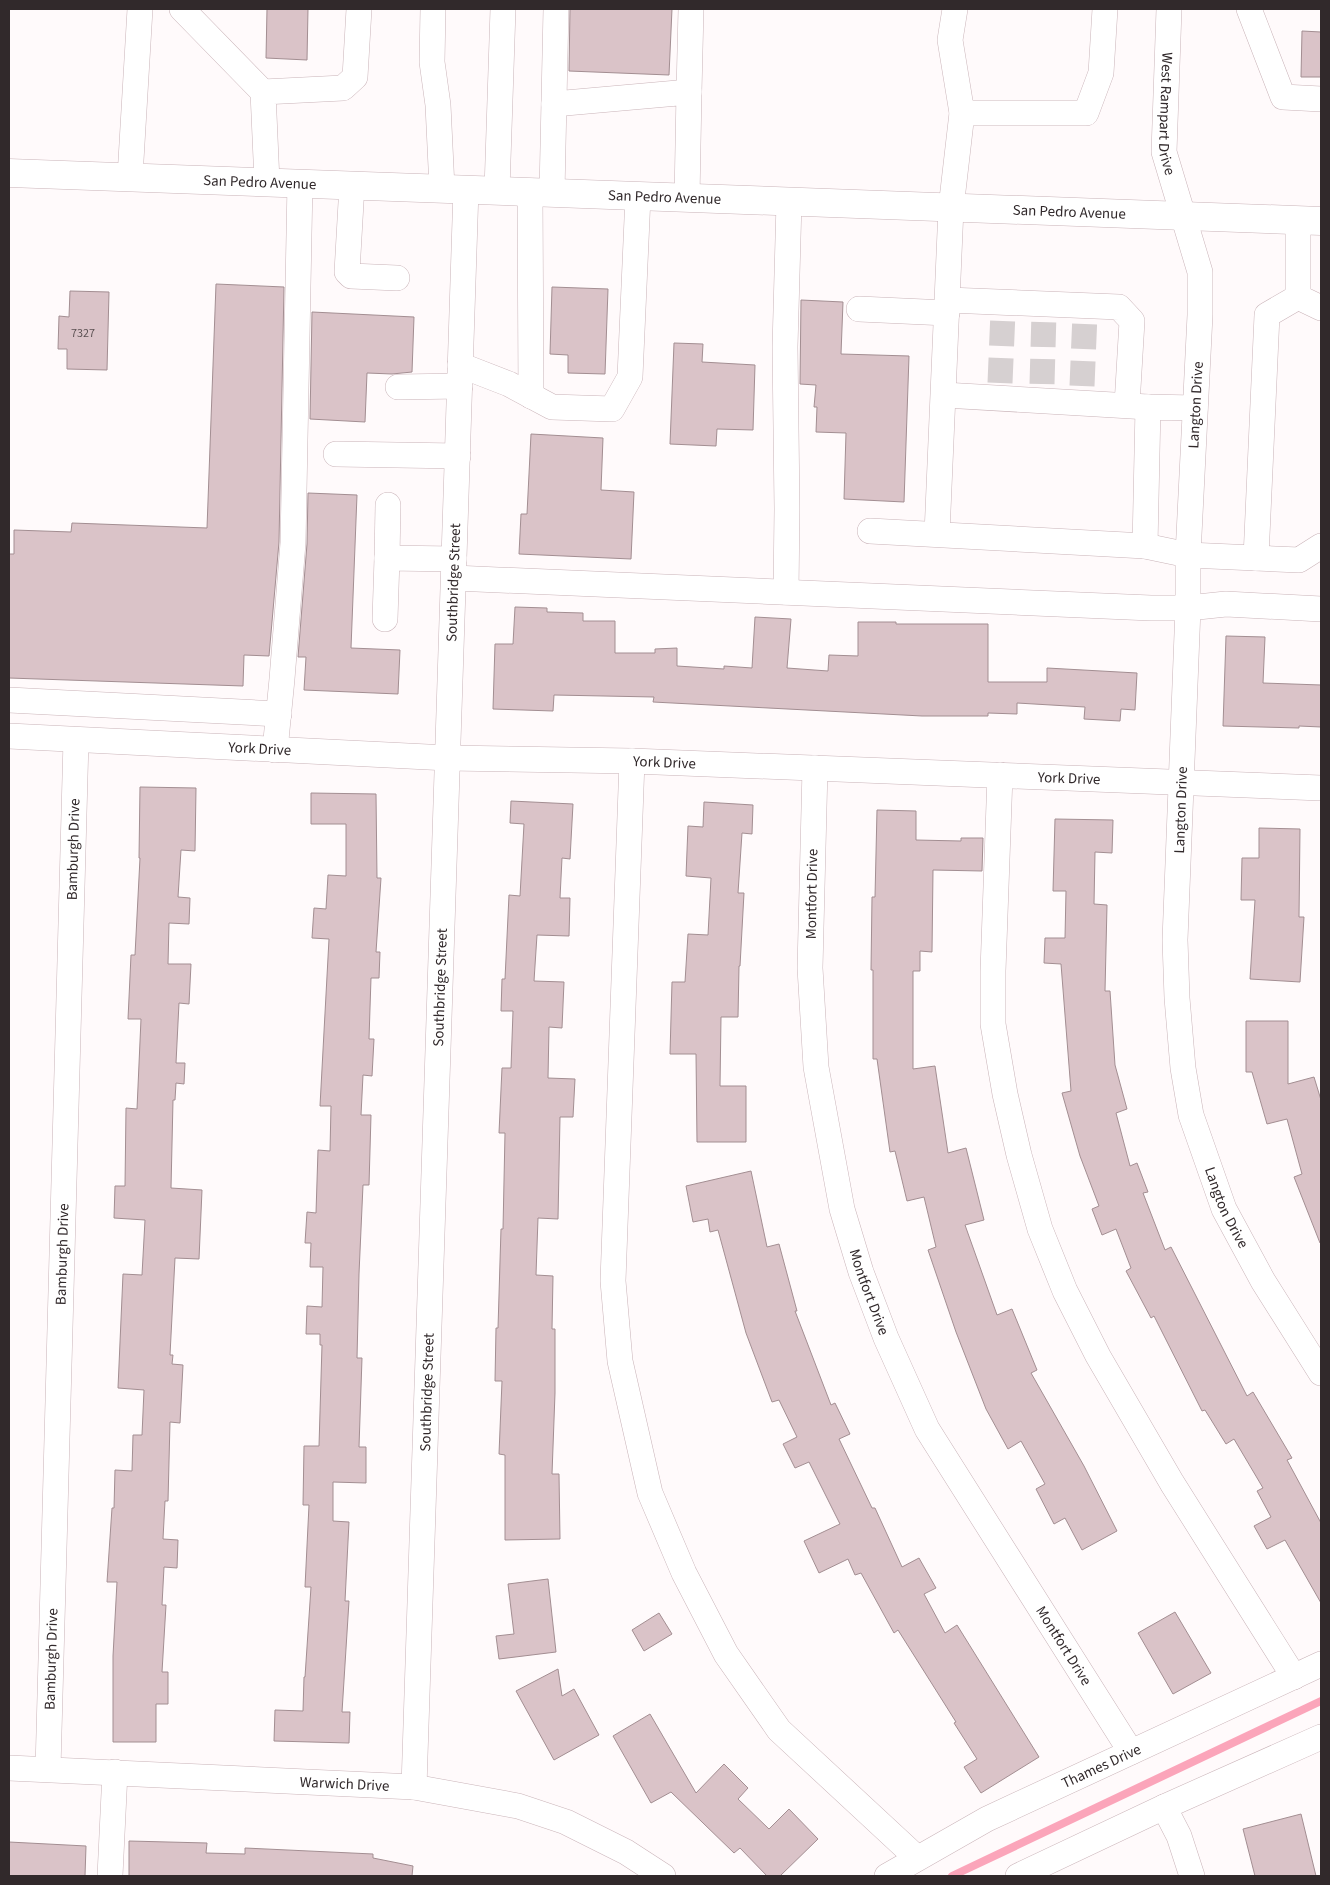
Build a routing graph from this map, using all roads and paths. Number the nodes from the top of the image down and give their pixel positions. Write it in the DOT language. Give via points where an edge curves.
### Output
graph roads {
  1 [pos="140,9"];
  2 [pos="182,9"];
  3 [pos="359,9"];
  4 [pos="433,9"];
  5 [pos="503,9"];
  6 [pos="556,9"];
  7 [pos="692,9"];
  8 [pos="955,9"];
  9 [pos="1105,9"];
  10 [pos="1169,9"];
  11 [pos="1249,9"];
  12 [pos="263,92"];
  13 [pos="688,92"];
  14 [pos="1321,99"];
  15 [pos="554,104"];
  16 [pos="962,113"];
  17 [pos="9,173"];
  18 [pos="130,177"];
  19 [pos="267,182"];
  20 [pos="300,183"];
  21 [pos="352,185"];
  22 [pos="454,189"];
  23 [pos="497,190"];
  24 [pos="541,192"];
  25 [pos="638,196"];
  26 [pos="686,198"];
  27 [pos="789,202"];
  28 [pos="951,208"];
  29 [pos="1183,216"];
  30 [pos="1310,221"];
  31 [pos="397,278"];
  32 [pos="1298,297"];
  33 [pos="948,306"];
  34 [pos="1321,308"];
  35 [pos="859,309"];
  36 [pos="460,376"];
  37 [pos="398,387"];
  38 [pos="944,395"];
  39 [pos="531,396"];
  40 [pos="1138,406"];
  41 [pos="1195,408"];
  42 [pos="336,454"];
  43 [pos="458,456"];
  44 [pos="388,505"];
  45 [pos="870,531"];
  46 [pos="937,534"];
  47 [pos="1145,546"];
  48 [pos="1321,546"];
  49 [pos="1188,555"];
  50 [pos="387,558"];
  51 [pos="1256,558"];
  52 [pos="454,568"];
  53 [pos="786,592"];
  54 [pos="1188,608"];
  55 [pos="1321,609"];
  56 [pos="385,619"];
  57 [pos="9,700"];
  58 [pos="279,714"];
  59 [pos="9,736"];
  60 [pos="76,740"];
  61 [pos="275,750"];
  62 [pos="448,758"];
  63 [pos="632,761"];
  64 [pos="815,768"];
  65 [pos="1000,775"];
  66 [pos="1182,782"];
  67 [pos="1321,788"];
  68 [pos="1321,1373"];
  69 [pos="1321,1664"];
  70 [pos="1294,1677"];
  71 [pos="1321,1737"];
  72 [pos="1131,1752"];
  73 [pos="9,1768"];
  74 [pos="48,1769"];
  75 [pos="115,1772"];
  76 [pos="414,1786"];
  77 [pos="1164,1807"];
  78 [pos="917,1858"];
  79 [pos="110,1876"];
  80 [pos="663,1876"];
  81 [pos="887,1876"];
  82 [pos="1018,1876"];
  83 [pos="1192,1876"];
  1 -- 18 [label="street"];
  2 -- 12 [label="street"];
  3 -- 12 [label="street" via="355,77 343,88"];
  4 -- 22 [label="street, Southbridge Street" via="432,62"];
  5 -- 23 [label="street"];
  6 -- 15 [label="street"];
  7 -- 13 [label="street"];
  8 -- 16 [label="street" via="950,40"];
  9 -- 16 [label="street" via="1101,73 1086,112"];
  10 -- 29 [label="street, West Rampart Drive" via="1164,152"];
  11 -- 14 [label="street" via="1283,97"];
  12 -- 19 [label="street"];
  13 -- 15 [label="street"];
  13 -- 26 [label="street"];
  15 -- 24 [label="street"];
  16 -- 28 [label="street"];
  17 -- 18 [label="main road, San Pedro Avenue"];
  18 -- 19 [label="main road, San Pedro Avenue"];
  19 -- 20 [label="main road, San Pedro Avenue"];
  20 -- 21 [label="main road, San Pedro Avenue"];
  20 -- 58 [label="street" via="293,543"];
  21 -- 22 [label="main road, San Pedro Avenue"];
  21 -- 31 [label="street" via="347,272 351,276"];
  22 -- 23 [label="main road, San Pedro Avenue"];
  22 -- 36 [label="street, Southbridge Street"];
  23 -- 24 [label="main road, San Pedro Avenue"];
  24 -- 25 [label="main road, San Pedro Avenue"];
  24 -- 39 [label="street"];
  25 -- 26 [label="main road, San Pedro Avenue"];
  25 -- 39 [label="street" via="630,377 612,409 552,407"];
  26 -- 27 [label="main road, San Pedro Avenue"];
  27 -- 28 [label="main road, San Pedro Avenue"];
  27 -- 53 [label="street" via="784,347"];
  28 -- 29 [label="main road, San Pedro Avenue"];
  28 -- 33 [label="street"];
  29 -- 30 [label="main road, San Pedro Avenue"];
  29 -- 41 [label="street, Langton Drive" via="1200,272"];
  30 -- 32 [label="street"];
  32 -- 34 [label="street"];
  32 -- 51 [label="street" via="1266,315"];
  33 -- 35 [label="street"];
  33 -- 38 [label="street"];
  33 -- 40 [label="street" via="1085,310 1119,307 1132,321"];
  36 -- 37 [label="street"];
  36 -- 39 [label="street" via="509,384"];
  36 -- 43 [label="street, Southbridge Street"];
  38 -- 40 [label="street" via="1000,390 1082,394"];
  38 -- 46 [label="street"];
  40 -- 41 [label="street"];
  40 -- 47 [label="street"];
  41 -- 49 [label="street, Langton Drive"];
  42 -- 43 [label="street"];
  43 -- 52 [label="street, Southbridge Street"];
  44 -- 50 [label="street"];
  45 -- 46 [label="street"];
  46 -- 47 [label="street"];
  47 -- 49 [label="street"];
  48 -- 51 [label="street" via="1299,560"];
  49 -- 51 [label="street"];
  49 -- 54 [label="street, Langton Drive"];
  50 -- 52 [label="street"];
  50 -- 56 [label="street"];
  52 -- 53 [label="street"];
  52 -- 62 [label="street, Southbridge Street"];
  53 -- 54 [label="street"];
  54 -- 55 [label="street" via="1226,604"];
  54 -- 66 [label="street, Langton Drive"];
  57 -- 58 [label="street"];
  58 -- 61 [label="street"];
  59 -- 60 [label="street, York Drive"];
  60 -- 61 [label="street, York Drive"];
  60 -- 74 [label="street, Bamburgh Drive"];
  61 -- 62 [label="street, York Drive"];
  62 -- 63 [label="street, York Drive"];
  62 -- 76 [label="street, Southbridge Street"];
  63 -- 64 [label="street, York Drive"];
  63 -- 78 [label="street" via="614,1281 620,1361 650,1493 684,1573 726,1654 779,1730"];
  64 -- 65 [label="street, York Drive"];
  64 -- 72 [label="street, Montfort Drive" via="810,968 816,1067 842,1209 860,1272 927,1429"];
  65 -- 66 [label="street, York Drive"];
  65 -- 70 [label="street" via="993,1024 1013,1129 1040,1229 1065,1291 1098,1356 1172,1483"];
  66 -- 67 [label="street, York Drive"];
  66 -- 68 [label="street, Langton Drive" via="1175,940 1183,1068 1191,1115 1224,1209 1263,1281"];
  69 -- 70 [label="street, Thames Drive"];
  70 -- 72 [label="street, Thames Drive"];
  71 -- 77 [label="street"];
  72 -- 78 [label="street, Thames Drive" via="987,1819"];
  73 -- 74 [label="street, Warwich Drive"];
  74 -- 75 [label="street, Warwich Drive"];
  75 -- 76 [label="street, Warwich Drive"];
  75 -- 79 [label="street"];
  76 -- 80 [label="street, Warwich Drive" via="518,1806 566,1822 626,1852"];
  77 -- 82 [label="street"];
  77 -- 83 [label="street" via="1179,1836"];
  78 -- 81 [label="street, Thames Drive"];
}
